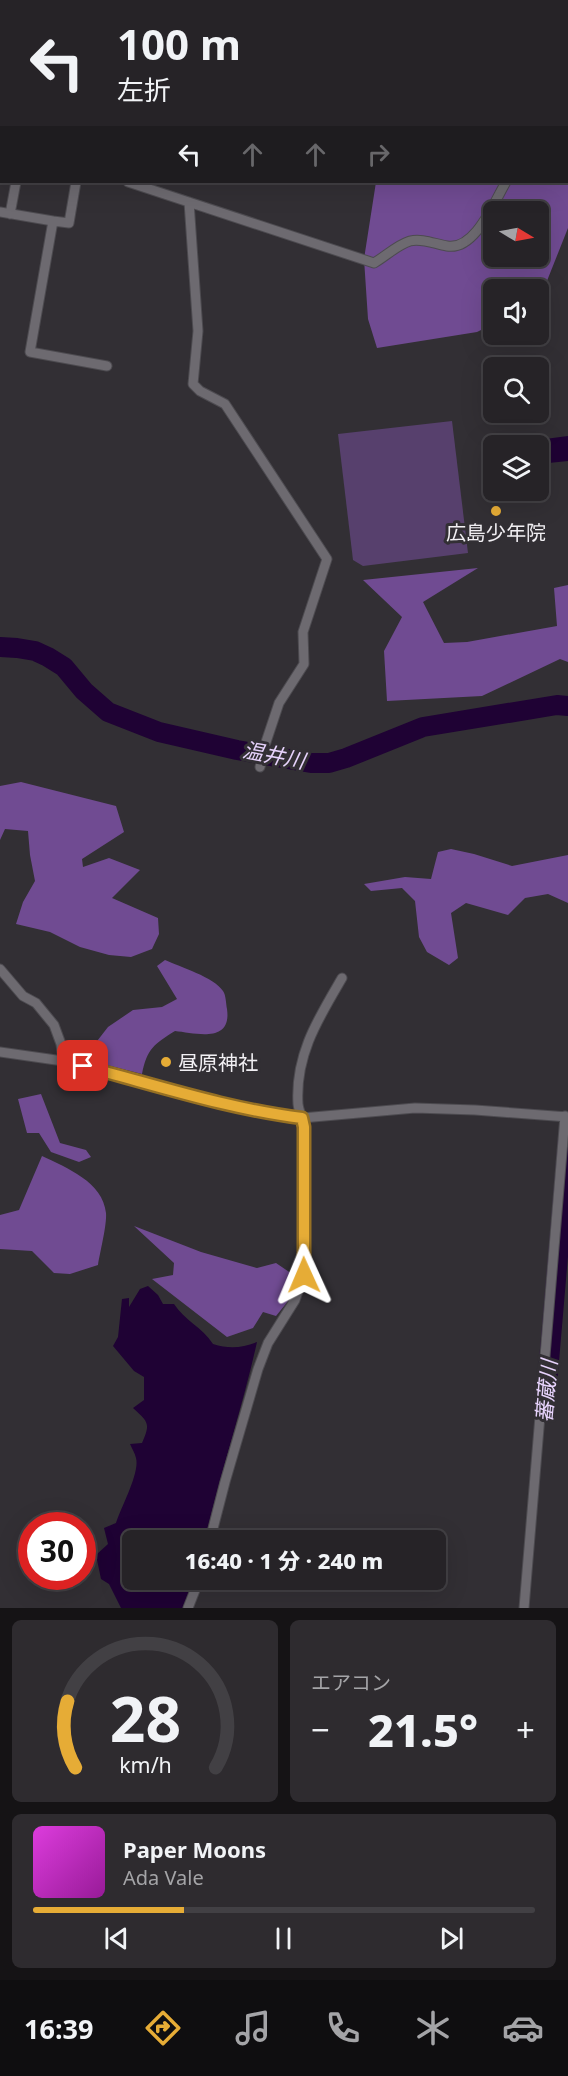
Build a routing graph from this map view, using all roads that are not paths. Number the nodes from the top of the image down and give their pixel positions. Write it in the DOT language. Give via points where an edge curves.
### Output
graph roads {
  1 [pos="16,183"];
  2 [pos="76,183"];
  3 [pos="131,183"];
  4 [pos="505,183"];
  5 [pos="189,202"];
  6 [pos="5,213"];
  7 [pos="52,221"];
  8 [pos="107,366"];
  9 [pos="260,766"];
  10 [pos="0,969"];
  11 [pos="342,978"];
  12 [pos="0,1052"];
  13 [pos="63,1061"];
  14 [pos="566,1117"];
  15 [pos="302,1118"];
  16 [pos="213,1530"];
  17 [pos="195,1590"];
  18 [pos="188,1608"];
  19 [pos="524,1608"];
  1 -- 6 [label="street"];
  2 -- 7 [label="street" via="69,223"];
  3 -- 5 [label="street"];
  4 -- 5 [label="street" via="474,236 460,246 412,240 374,263"];
  5 -- 9 [label="street" via="198,331 193,384 225,404 327,559 303,632 304,664 279,703"];
  6 -- 7 [label="street"];
  7 -- 8 [label="street" via="30,352"];
  10 -- 13 [label="street" via="54,1025"];
  11 -- 15 [label="street" via="310,1034 299,1072 298,1107"];
  12 -- 13 [label="street"];
  13 -- 15 [label="street" via="228,1105"];
  14 -- 15 [label="street" via="415,1108"];
  14 -- 19 [label="street"];
  15 -- 16 [label="street" via="304,1275 258,1369"];
  17 -- 18 [label="street"];
}
